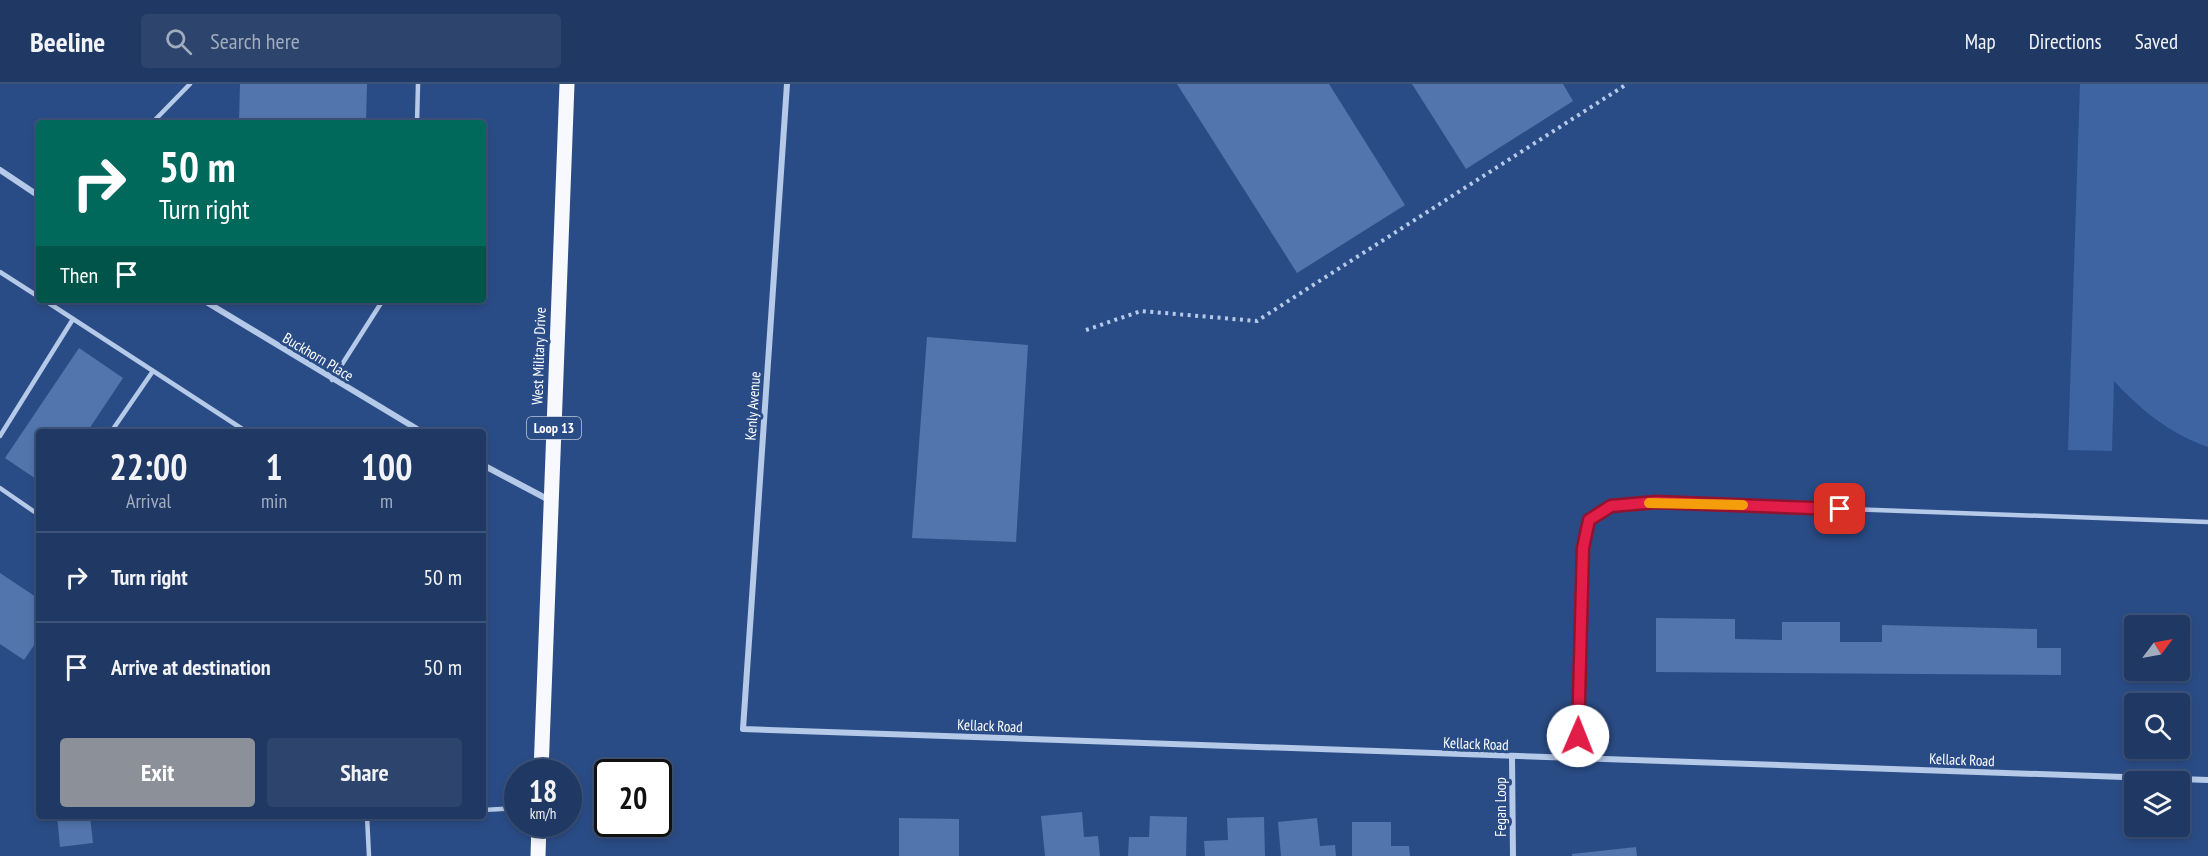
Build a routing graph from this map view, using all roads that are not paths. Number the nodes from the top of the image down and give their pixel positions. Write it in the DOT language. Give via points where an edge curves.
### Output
graph roads {
  1 [pos="190,84"];
  2 [pos="418,84"];
  3 [pos="567,84"];
  4 [pos="787,84"];
  5 [pos="155,120"];
  6 [pos="417,120"];
  7 [pos="0,170"];
  8 [pos="36,194"];
  9 [pos="0,272"];
  10 [pos="36,295"];
  11 [pos="49,303"];
  12 [pos="208,303"];
  13 [pos="381,303"];
  14 [pos="73,319"];
  15 [pos="153,371"];
  16 [pos="332,380"];
  17 [pos="113,429"];
  18 [pos="242,429"];
  19 [pos="417,429"];
  20 [pos="0,436"];
  21 [pos="486,467"];
  22 [pos="0,488"];
  23 [pos="551,501"];
  24 [pos="36,513"];
  25 [pos="2208,522"];
  26 [pos="743,729"];
  27 [pos="1512,757"];
  28 [pos="541,759"];
  29 [pos="1577,759"];
  30 [pos="2208,780"];
  31 [pos="504,809"];
  32 [pos="486,810"];
  33 [pos="367,819"];
  34 [pos="539,837"];
  35 [pos="369,856"];
  36 [pos="538,856"];
  37 [pos="1513,856"];
  1 -- 5 [label="lane"];
  2 -- 6 [label="lane"];
  3 -- 23 [label="main road, West Military Drive / Loop 13"];
  4 -- 26 [label="street, Kenly Avenue"];
  7 -- 8 [label="street"];
  9 -- 10 [label="lane"];
  11 -- 14 [label="lane"];
  12 -- 16 [label="street, Buckhorn Place"];
  13 -- 16 [label="lane"];
  14 -- 15 [label="lane"];
  14 -- 20 [label="lane"];
  15 -- 17 [label="lane"];
  15 -- 18 [label="lane"];
  16 -- 19 [label="street, Buckhorn Place"];
  21 -- 23 [label="street"];
  22 -- 24 [label="lane"];
  23 -- 28 [label="main road, West Military Drive / Loop 13"];
  25 -- 29 [label="lane" via="1656,502 1611,506 1589,520 1583,548"];
  26 -- 27 [label="street, Kellack Road"];
  27 -- 29 [label="street, Kellack Road"];
  27 -- 37 [label="street, Fegan Loop"];
  29 -- 30 [label="street, Kellack Road"];
  31 -- 32 [label="lane"];
  33 -- 35 [label="lane"];
  34 -- 36 [label="main road"];
}
